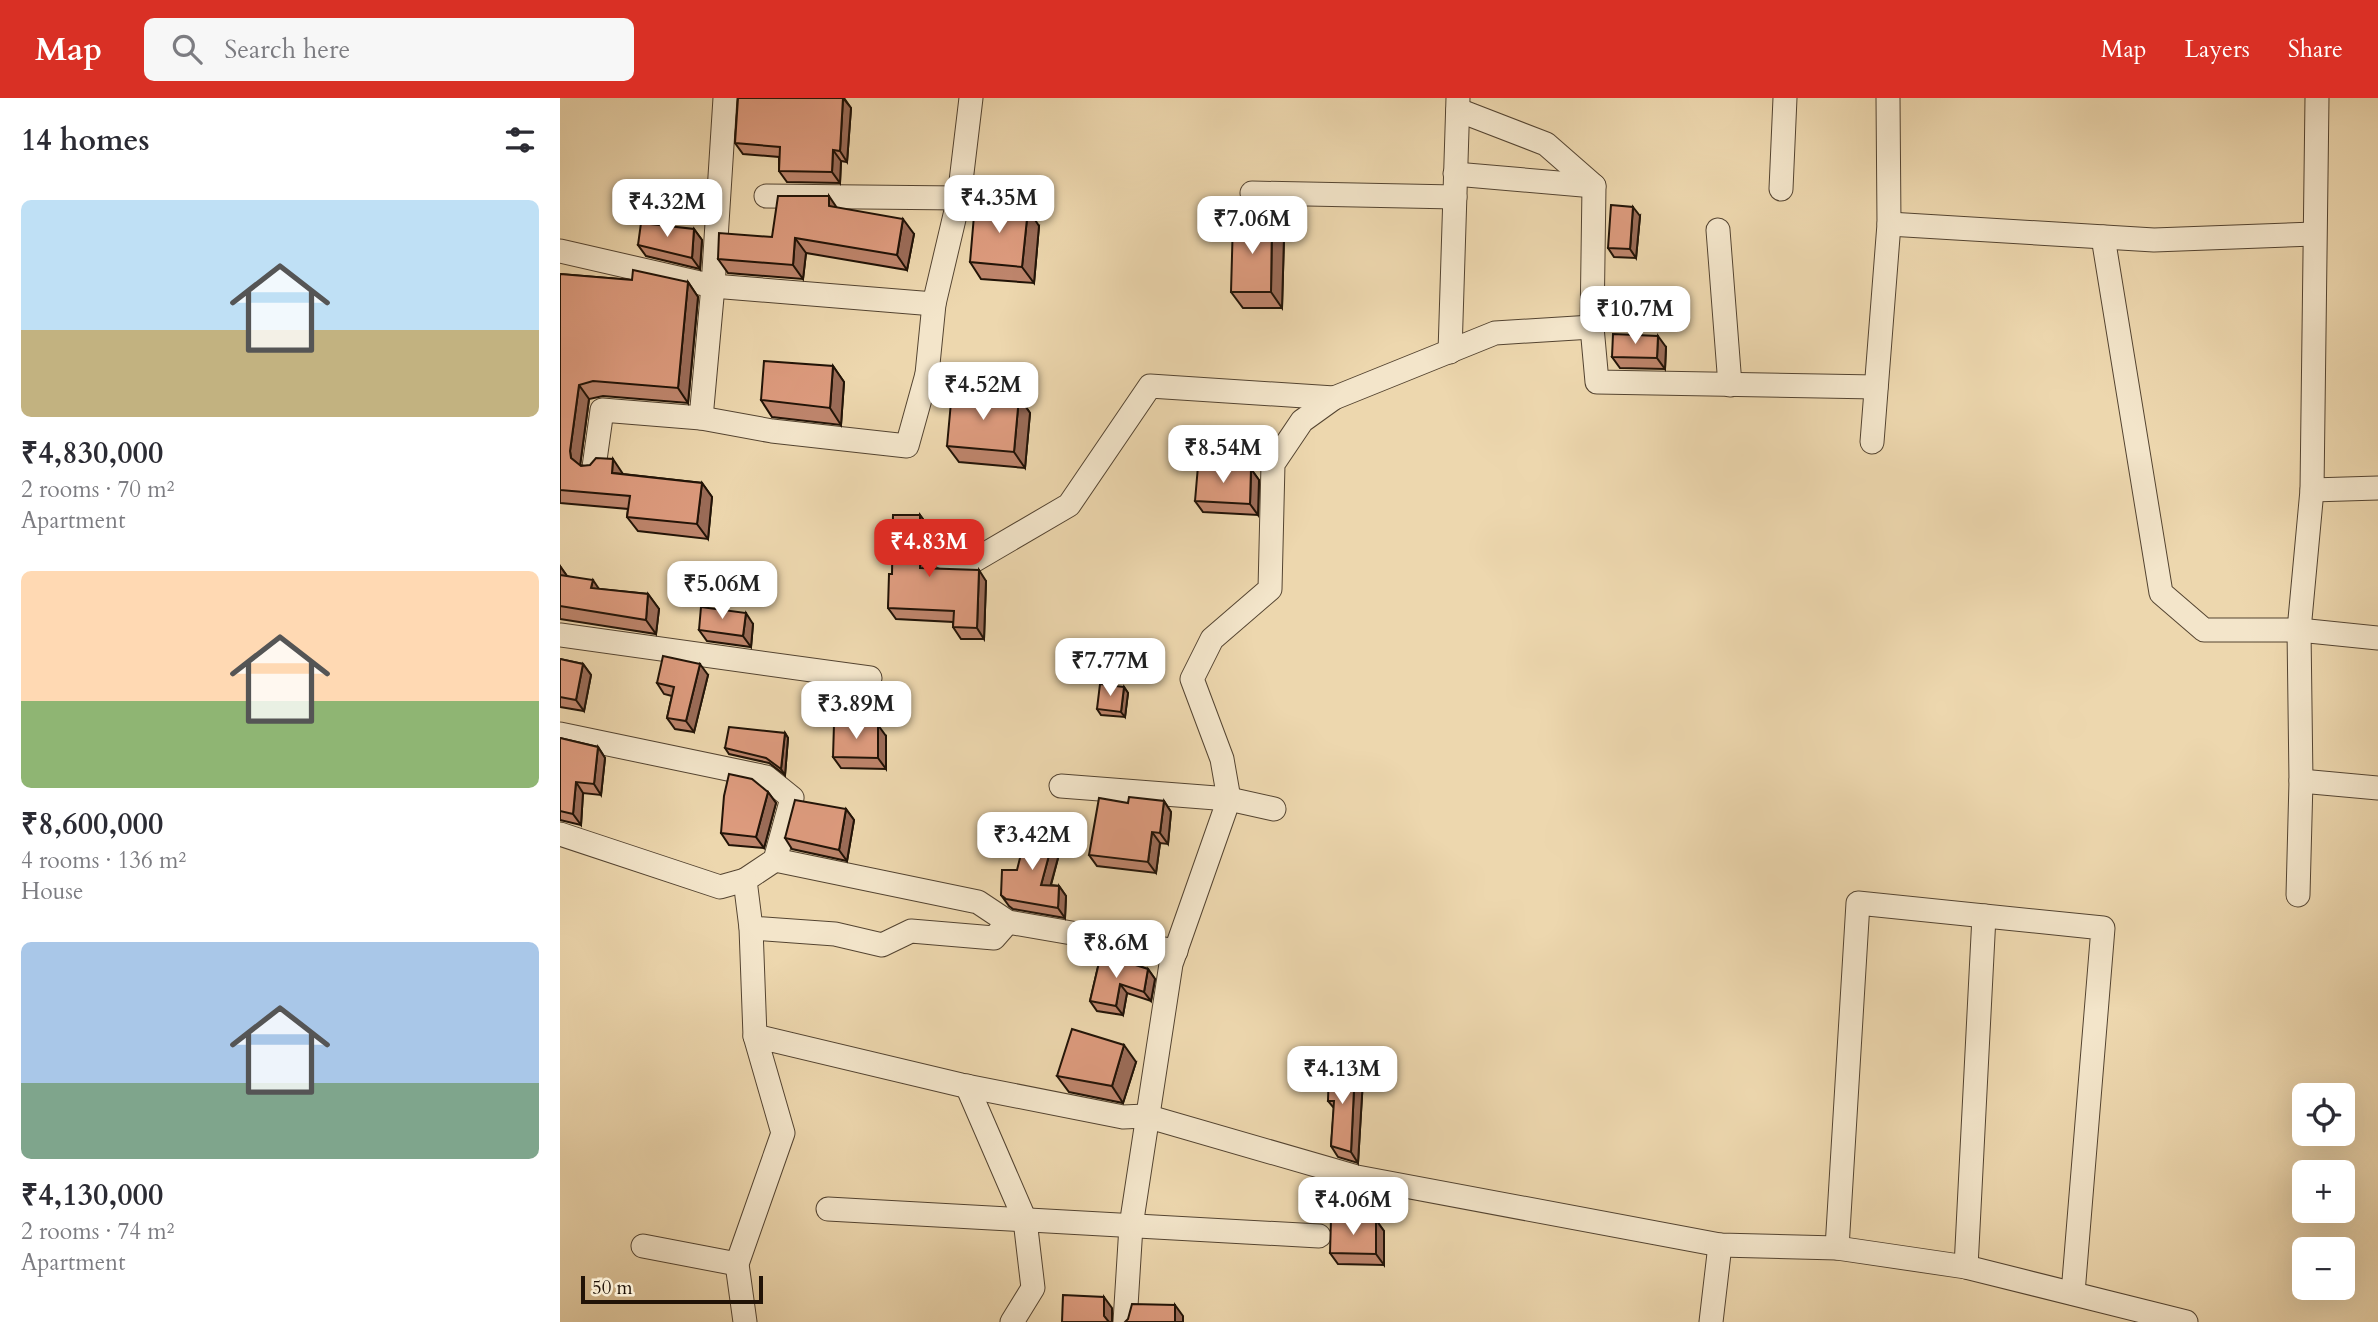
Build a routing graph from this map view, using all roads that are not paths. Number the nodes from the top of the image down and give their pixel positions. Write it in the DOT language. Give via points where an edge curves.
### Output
graph roads {
  1 [pos="725,98"];
  2 [pos="971,98"];
  3 [pos="1785,98"];
  4 [pos="1888,98"];
  5 [pos="2317,98"];
  6 [pos="1458,104"];
  7 [pos="1455,185"];
  8 [pos="1594,187"];
  9 [pos="1781,189"];
  10 [pos="1252,193"];
  11 [pos="766,196"];
  12 [pos="959,198"];
  13 [pos="1889,224"];
  14 [pos="1718,230"];
  15 [pos="2314,234"];
  16 [pos="2103,237"];
  17 [pos="560,251"];
  18 [pos="713,286"];
  19 [pos="934,304"];
  20 [pos="1592,327"];
  21 [pos="1450,352"];
  22 [pos="927,374"];
  23 [pos="1730,385"];
  24 [pos="1021,386"];
  25 [pos="1876,387"];
  26 [pos="1334,398"];
  27 [pos="701,418"];
  28 [pos="1872,442"];
  29 [pos="594,467"];
  30 [pos="2378,488"];
  31 [pos="2312,490"];
  32 [pos="943,556"];
  33 [pos="2299,630"];
  34 [pos="560,635"];
  35 [pos="2378,638"];
  36 [pos="870,678"];
  37 [pos="560,734"];
  38 [pos="2301,781"];
  39 [pos="1061,786"];
  40 [pos="2378,788"];
  41 [pos="1229,799"];
  42 [pos="1274,809"];
  43 [pos="560,834"];
  44 [pos="775,860"];
  45 [pos="745,880"];
  46 [pos="2298,895"];
  47 [pos="1984,916"];
  48 [pos="1008,922"];
  49 [pos="751,928"];
  50 [pos="1176,951"];
  51 [pos="754,1036"];
  52 [pos="967,1086"];
  53 [pos="1146,1116"];
  54 [pos="828,1209"];
  55 [pos="1025,1220"];
  56 [pos="1131,1226"];
  57 [pos="1319,1236"];
  58 [pos="1720,1245"];
  59 [pos="643,1246"];
  60 [pos="1838,1248"];
  61 [pos="737,1264"];
  62 [pos="1966,1267"];
  63 [pos="2073,1293"];
  64 [pos="744,1322"];
  65 [pos="1012,1322"];
  66 [pos="1125,1322"];
  67 [pos="1712,1322"];
  68 [pos="2186,1322"];
  1 -- 18 [label="street"];
  2 -- 12 [label="street"];
  3 -- 9 [label="street"];
  4 -- 13 [label="street"];
  5 -- 15 [label="street"];
  6 -- 7 [label="street"];
  6 -- 8 [label="street" via="1546,144"];
  7 -- 8 [label="street"];
  7 -- 10 [label="street"];
  7 -- 21 [label="street"];
  8 -- 20 [label="street"];
  11 -- 12 [label="street"];
  12 -- 19 [label="street"];
  13 -- 16 [label="street"];
  13 -- 25 [label="street"];
  14 -- 23 [label="street"];
  15 -- 16 [label="street" via="2154,240"];
  15 -- 31 [label="street"];
  16 -- 33 [label="street" via="2161,593 2204,630"];
  17 -- 18 [label="street"];
  18 -- 19 [label="street"];
  18 -- 27 [label="street"];
  19 -- 22 [label="street"];
  20 -- 21 [label="street" via="1495,332"];
  20 -- 23 [label="street" via="1597,382"];
  21 -- 26 [label="street"];
  22 -- 24 [label="street"];
  22 -- 27 [label="street" via="907,446"];
  23 -- 25 [label="street"];
  25 -- 28 [label="street"];
  26 -- 32 [label="street" via="1150,386 1069,505 975,560"];
  26 -- 41 [label="street" via="1302,421 1273,464 1270,589 1212,639 1192,678 1222,759"];
  27 -- 29 [label="street" via="603,410"];
  30 -- 31 [label="street"];
  31 -- 33 [label="street"];
  33 -- 35 [label="street"];
  33 -- 38 [label="street"];
  34 -- 36 [label="street"];
  37 -- 44 [label="street" via="766,777 792,798"];
  38 -- 40 [label="street"];
  38 -- 46 [label="street"];
  39 -- 41 [label="street"];
  41 -- 42 [label="street"];
  41 -- 50 [label="street"];
  43 -- 45 [label="street" via="720,887"];
  44 -- 45 [label="street"];
  44 -- 48 [label="street" via="978,902"];
  45 -- 49 [label="street"];
  47 -- 60 [label="street" via="1858,903"];
  47 -- 62 [label="street"];
  47 -- 63 [label="street" via="2103,928"];
  48 -- 49 [label="street" via="994,938 911,931 882,945 835,934"];
  48 -- 50 [label="street"];
  49 -- 51 [label="street"];
  50 -- 53 [label="street"];
  51 -- 52 [label="street"];
  51 -- 61 [label="street" via="783,1133"];
  52 -- 53 [label="street" via="1123,1117"];
  52 -- 55 [label="street"];
  53 -- 56 [label="street"];
  53 -- 58 [label="street" via="1357,1177"];
  54 -- 55 [label="street"];
  55 -- 56 [label="street"];
  55 -- 65 [label="street" via="1033,1288"];
  56 -- 57 [label="street"];
  56 -- 66 [label="street"];
  58 -- 60 [label="street"];
  58 -- 67 [label="street"];
  59 -- 61 [label="street"];
  60 -- 62 [label="street"];
  61 -- 64 [label="street"];
  62 -- 63 [label="street"];
  63 -- 68 [label="street"];
}
